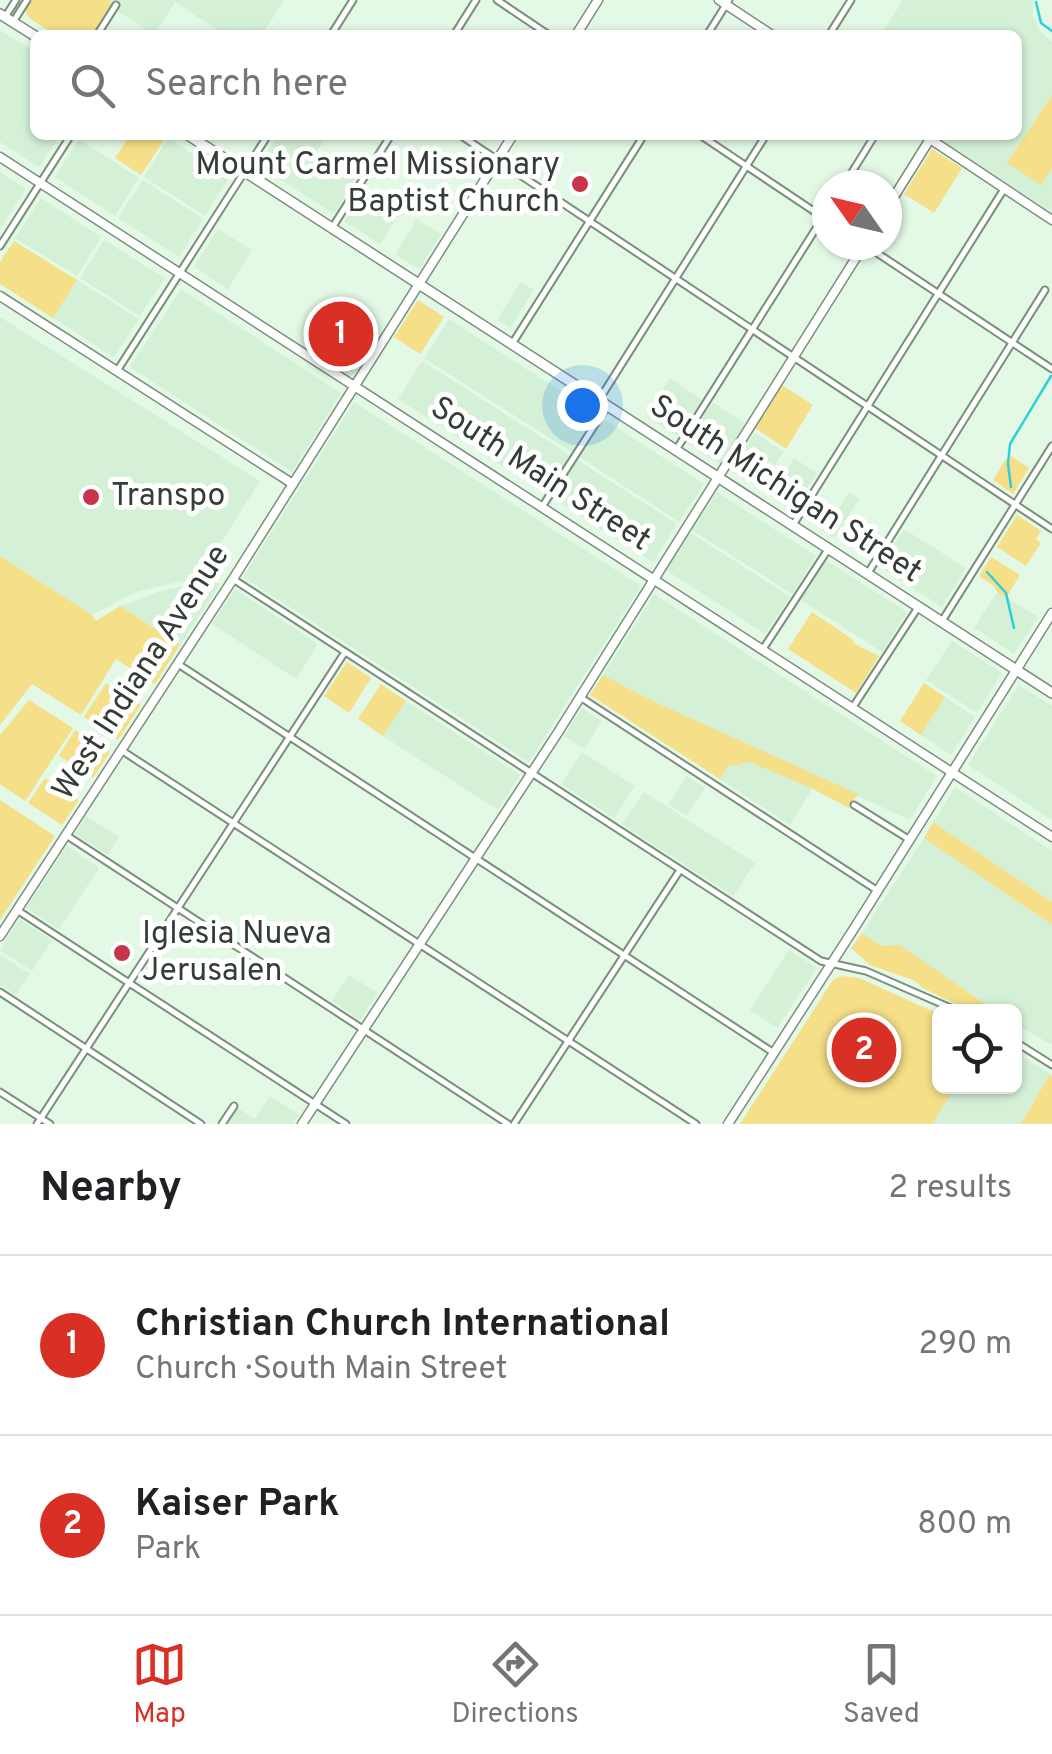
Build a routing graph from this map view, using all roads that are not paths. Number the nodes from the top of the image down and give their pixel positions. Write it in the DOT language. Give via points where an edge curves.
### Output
graph roads {
  1 [pos="16,0"];
  2 [pos="27,0"];
  3 [pos="353,0"];
  4 [pos="476,0"];
  5 [pos="497,0"];
  6 [pos="598,0"];
  7 [pos="851,0"];
  8 [pos="725,1"];
  9 [pos="116,5"];
  10 [pos="6,18"];
  11 [pos="99,30"];
  12 [pos="334,30"];
  13 [pos="457,30"];
  14 [pos="542,30"];
  15 [pos="579,30"];
  16 [pos="709,30"];
  17 [pos="765,30"];
  18 [pos="832,30"];
  19 [pos="30,33"];
  20 [pos="68,140"];
  21 [pos="196,140"];
  22 [pos="265,140"];
  23 [pos="388,140"];
  24 [pos="467,140"];
  25 [pos="510,140"];
  26 [pos="641,140"];
  27 [pos="707,140"];
  28 [pos="763,140"];
  29 [pos="872,140"];
  30 [pos="925,140"];
  31 [pos="932,140"];
  32 [pos="0,157"];
  33 [pos="497,160"];
  34 [pos="746,166"];
  35 [pos="853,170"];
  36 [pos="244,172"];
  37 [pos="902,181"];
  38 [pos="40,183"];
  39 [pos="1004,188"];
  40 [pos="812,207"];
  41 [pos="1052,220"];
  42 [pos="590,221"];
  43 [pos="332,228"];
  44 [pos="812,237"];
  45 [pos="0,246"];
  46 [pos="855,260"];
  47 [pos="887,260"];
  48 [pos="180,273"];
  49 [pos="676,278"];
  50 [pos="420,284"];
  51 [pos="1046,290"];
  52 [pos="938,294"];
  53 [pos="0,296"];
  54 [pos="752,329"];
  55 [pos="1012,343"];
  56 [pos="512,344"];
  57 [pos="794,357"];
  58 [pos="1052,369"];
  59 [pos="118,371"];
  60 [pos="355,387"];
  61 [pos="603,403"];
  62 [pos="868,406"];
  63 [pos="1052,446"];
  64 [pos="676,450"];
  65 [pos="942,455"];
  66 [pos="718,477"];
  67 [pos="293,484"];
  68 [pos="1016,504"];
  69 [pos="542,507"];
  70 [pos="792,526"];
  71 [pos="1052,529"];
  72 [pos="829,548"];
  73 [pos="868,573"];
  74 [pos="654,578"];
  75 [pos="234,579"];
  76 [pos="919,606"];
  77 [pos="1052,612"];
  78 [pos="942,621"];
  79 [pos="764,649"];
  80 [pos="346,652"];
  81 [pos="178,664"];
  82 [pos="1016,669"];
  83 [pos="1052,692"];
  84 [pos="580,698"];
  85 [pos="854,708"];
  86 [pos="288,737"];
  87 [pos="121,750"];
  88 [pos="953,772"];
  89 [pos="532,773"];
  90 [pos="854,805"];
  91 [pos="233,823"];
  92 [pos="66,836"];
  93 [pos="1052,836"];
  94 [pos="910,840"];
  95 [pos="476,859"];
  96 [pos="680,870"];
  97 [pos="878,891"];
  98 [pos="17,910"];
  99 [pos="177,910"];
  100 [pos="0,936"];
  101 [pos="420,944"];
  102 [pos="624,955"];
  103 [pos="832,964"];
  104 [pos="129,983"];
  105 [pos="0,992"];
  106 [pos="941,1004"];
  107 [pos="364,1030"];
  108 [pos="568,1041"];
  109 [pos="1022,1046"];
  110 [pos="86,1048"];
  111 [pos="774,1052"];
  112 [pos="1052,1064"];
  113 [pos="0,1092"];
  114 [pos="315,1104"];
  115 [pos="234,1106"];
  116 [pos="39,1121"];
  117 [pos="50,1124"];
  118 [pos="201,1124"];
  119 [pos="222,1124"];
  120 [pos="302,1124"];
  121 [pos="346,1124"];
  122 [pos="511,1124"];
  123 [pos="696,1124"];
  124 [pos="728,1124"];
  1 -- 10 [label="street"];
  2 -- 10 [label="street"];
  3 -- 12 [label="street"];
  4 -- 13 [label="street"];
  5 -- 14 [label="street"];
  6 -- 15 [label="street"];
  7 -- 18 [label="street"];
  8 -- 16 [label="street"];
  8 -- 17 [label="street"];
  9 -- 11 [label="street"];
  10 -- 19 [label="main road"];
  20 -- 38 [label="street"];
  21 -- 36 [label="main road, South Michigan Street"];
  22 -- 36 [label="street"];
  23 -- 43 [label="street"];
  24 -- 33 [label="street"];
  25 -- 33 [label="street, West Indiana Avenue"];
  26 -- 42 [label="street"];
  27 -- 34 [label="street"];
  28 -- 34 [label="street"];
  29 -- 35 [label="street"];
  30 -- 37 [label="street"];
  31 -- 39 [label="street"];
  32 -- 38 [label="street, South Main Street"];
  33 -- 42 [label="street"];
  33 -- 50 [label="street, West Indiana Avenue"];
  34 -- 40 [label="street"];
  34 -- 49 [label="street"];
  36 -- 43 [label="main road, South Michigan Street"];
  36 -- 48 [label="street"];
  38 -- 45 [label="street"];
  38 -- 48 [label="street, South Main Street"];
  39 -- 41 [label="street"];
  39 -- 52 [label="street"];
  42 -- 49 [label="street"];
  42 -- 56 [label="street"];
  43 -- 50 [label="main road, South Michigan Street"];
  44 -- 54 [label="street"];
  46 -- 57 [label="street"];
  47 -- 52 [label="street"];
  48 -- 59 [label="street"];
  48 -- 60 [label="street, South Main Street"];
  49 -- 54 [label="street"];
  49 -- 61 [label="street"];
  50 -- 56 [label="main road, South Michigan Street"];
  50 -- 60 [label="street, West Indiana Avenue"];
  51 -- 55 [label="street"];
  52 -- 55 [label="street"];
  52 -- 62 [label="street"];
  53 -- 59 [label="street"];
  54 -- 57 [label="street"];
  54 -- 64 [label="street"];
  55 -- 58 [label="street"];
  55 -- 65 [label="street"];
  56 -- 61 [label="main road, South Michigan Street"];
  57 -- 62 [label="street"];
  57 -- 66 [label="street"];
  59 -- 67 [label="street"];
  60 -- 67 [label="street, West Indiana Avenue"];
  60 -- 69 [label="street, South Main Street"];
  61 -- 64 [label="main road, South Michigan Street"];
  61 -- 69 [label="street"];
  62 -- 65 [label="street"];
  62 -- 70 [label="street"];
  63 -- 68 [label="street"];
  64 -- 66 [label="main road, South Michigan Street"];
  65 -- 68 [label="street"];
  65 -- 73 [label="street"];
  66 -- 70 [label="main road, South Michigan Street"];
  66 -- 74 [label="street"];
  67 -- 75 [label="street, West Indiana Avenue"];
  68 -- 71 [label="street"];
  68 -- 78 [label="street"];
  69 -- 74 [label="street, South Main Street"];
  70 -- 72 [label="main road, South Michigan Street"];
  72 -- 73 [label="main road, South Michigan Street"];
  72 -- 79 [label="street"];
  73 -- 76 [label="main road, South Michigan Street"];
  74 -- 79 [label="street, South Main Street"];
  74 -- 84 [label="street"];
  75 -- 80 [label="street"];
  75 -- 81 [label="street, West Indiana Avenue"];
  76 -- 78 [label="main road, South Michigan Street"];
  76 -- 85 [label="street"];
  77 -- 82 [label="street"];
  78 -- 82 [label="main road, South Michigan Street"];
  79 -- 85 [label="street, South Main Street"];
  80 -- 86 [label="street"];
  80 -- 89 [label="street"];
  81 -- 86 [label="street"];
  81 -- 87 [label="street, West Indiana Avenue"];
  82 -- 83 [label="main road, South Michigan Street"];
  82 -- 88 [label="street"];
  84 -- 89 [label="street"];
  84 -- 97 [label="street"];
  85 -- 88 [label="street, South Main Street"];
  86 -- 91 [label="street"];
  86 -- 95 [label="street"];
  87 -- 91 [label="street"];
  87 -- 92 [label="street, West Indiana Avenue"];
  88 -- 93 [label="street, South Main Street"];
  88 -- 94 [label="street"];
  89 -- 95 [label="street"];
  89 -- 96 [label="street"];
  90 -- 94 [label="street"];
  91 -- 99 [label="street"];
  91 -- 101 [label="street"];
  92 -- 98 [label="street, West Indiana Avenue"];
  92 -- 99 [label="street"];
  94 -- 97 [label="street"];
  95 -- 101 [label="street"];
  95 -- 102 [label="street"];
  96 -- 102 [label="street"];
  96 -- 103 [label="street"];
  97 -- 103 [label="street"];
  98 -- 100 [label="street, West Indiana Avenue"];
  98 -- 104 [label="street"];
  99 -- 104 [label="street"];
  99 -- 107 [label="street"];
  101 -- 107 [label="street"];
  101 -- 108 [label="street"];
  102 -- 108 [label="street"];
  102 -- 111 [label="street"];
  103 -- 106 [label="street"];
  103 -- 111 [label="street"];
  104 -- 110 [label="street"];
  104 -- 114 [label="street"];
  105 -- 110 [label="street"];
  107 -- 114 [label="street"];
  107 -- 122 [label="street"];
  108 -- 122 [label="street"];
  108 -- 123 [label="street"];
  109 -- 112 [label="street"];
  110 -- 116 [label="street"];
  110 -- 118 [label="street"];
  111 -- 124 [label="street"];
  113 -- 116 [label="street"];
  114 -- 120 [label="street"];
  114 -- 121 [label="street"];
  115 -- 119 [label="street"];
  116 -- 117 [label="street"];
}
